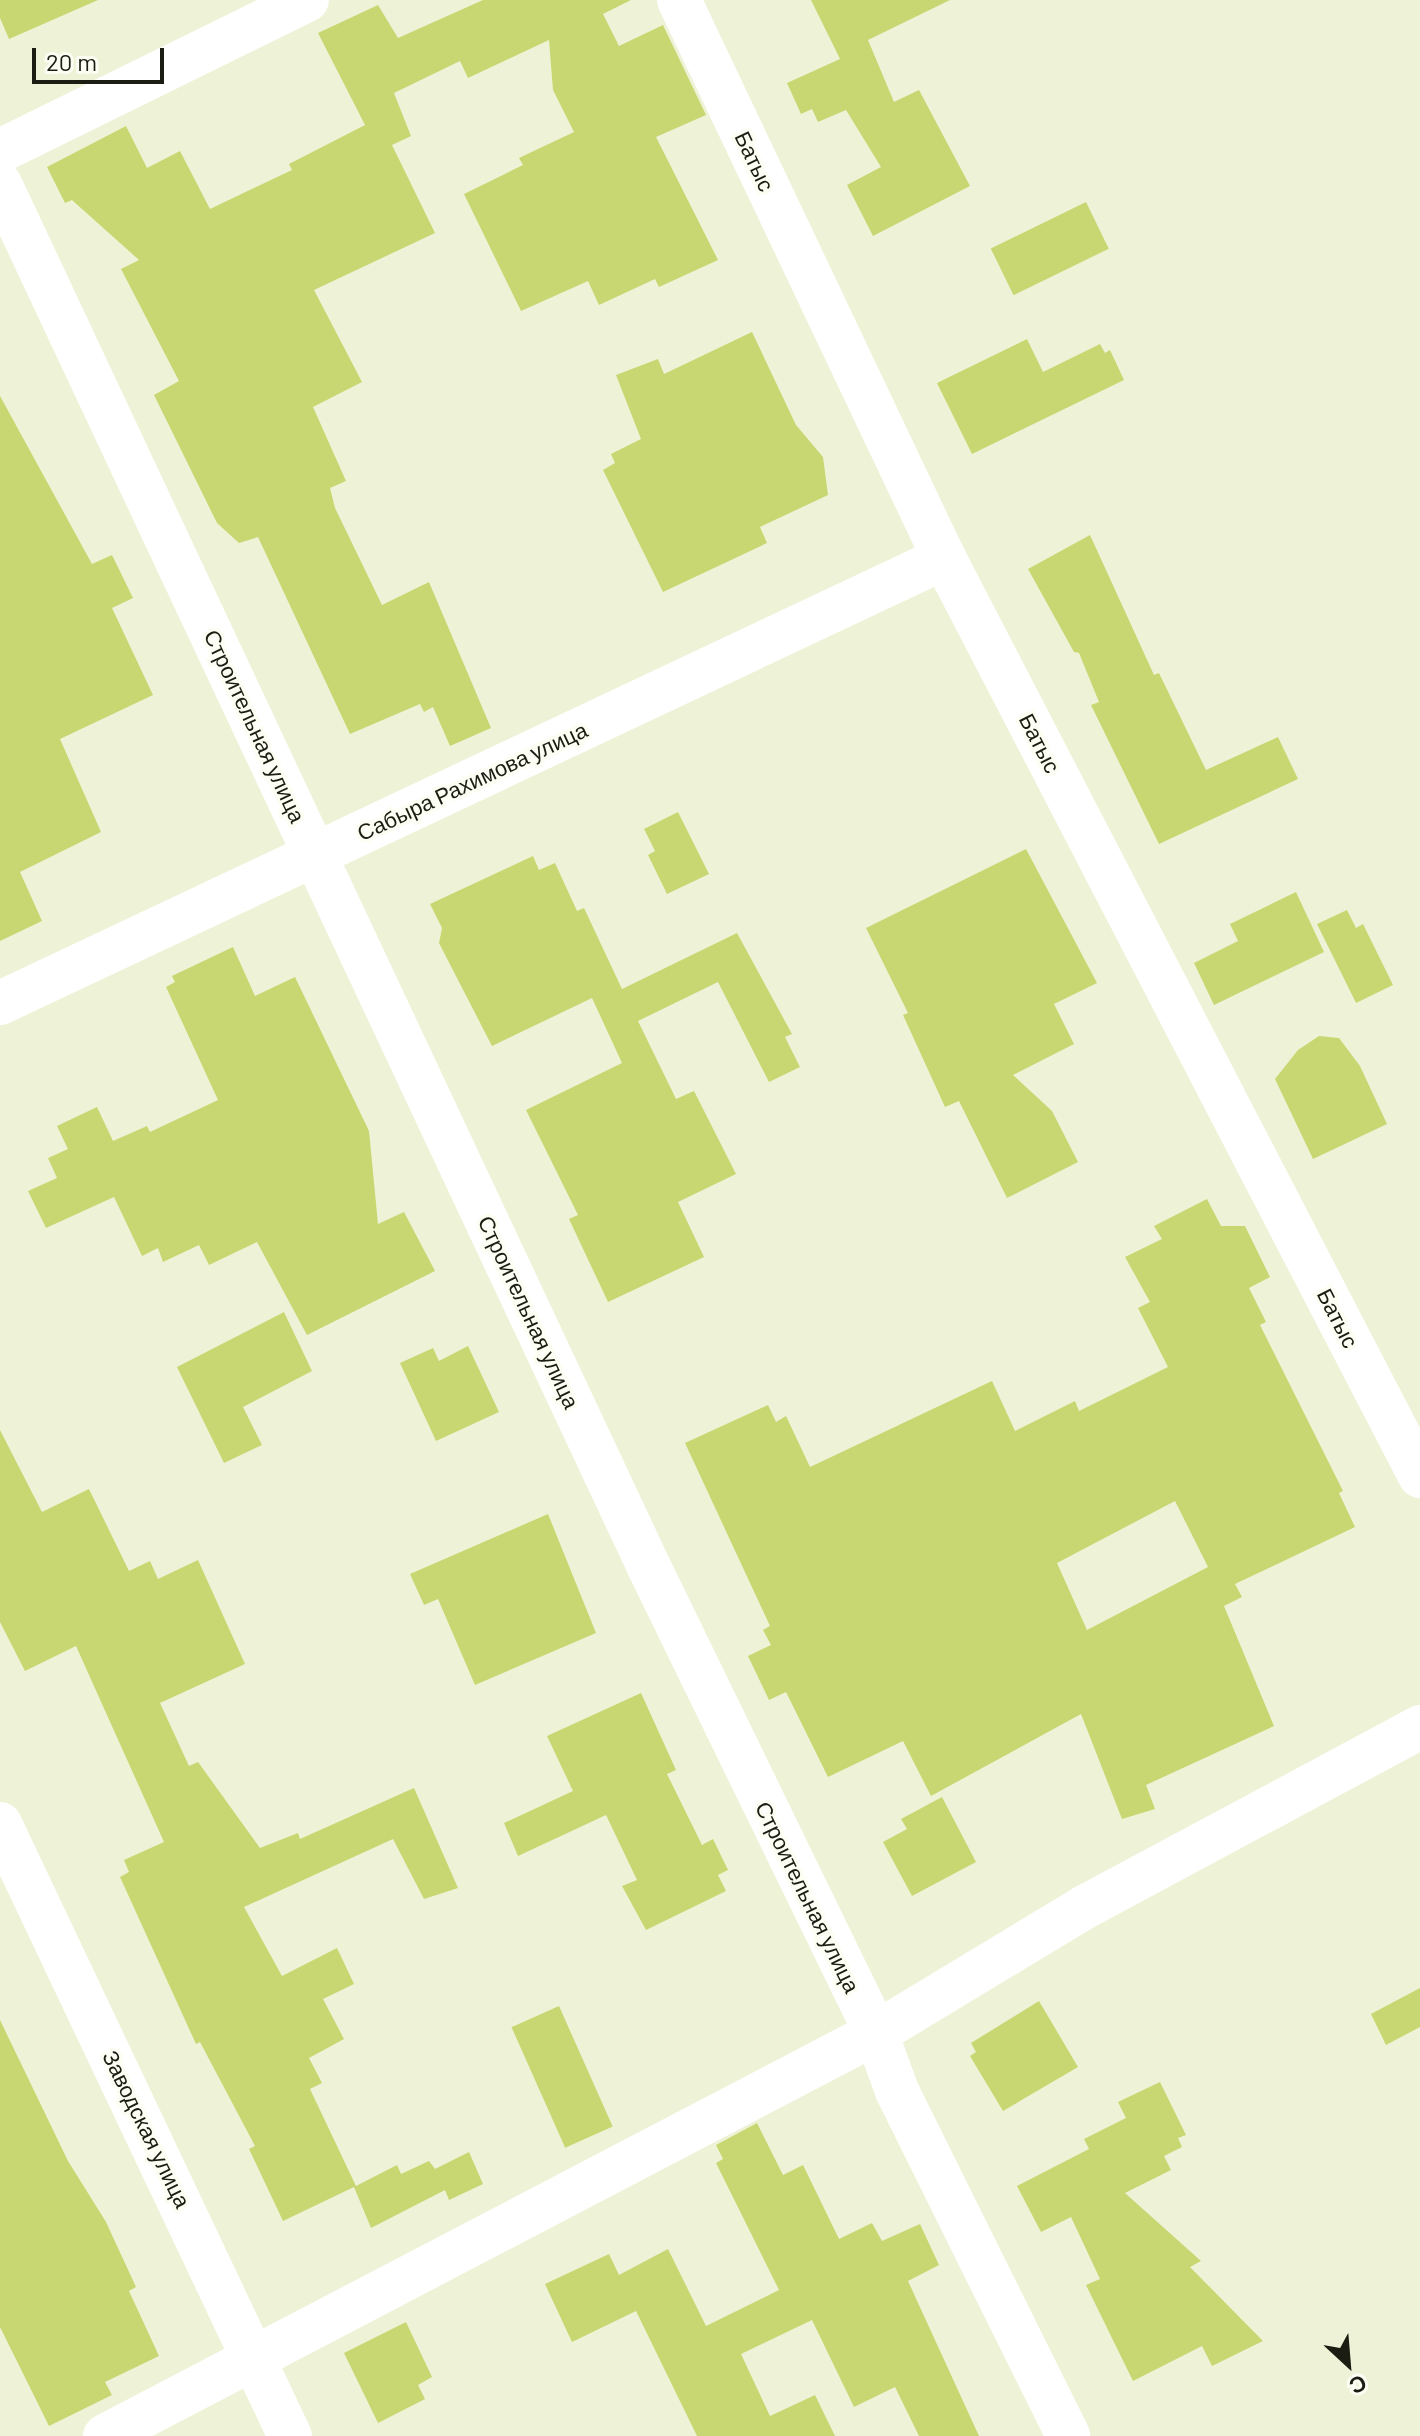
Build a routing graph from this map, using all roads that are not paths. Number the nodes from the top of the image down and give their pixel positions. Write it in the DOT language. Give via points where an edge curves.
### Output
graph roads {
  1 [pos="307,0"];
  2 [pos="679,0"];
  3 [pos="0,151"];
  4 [pos="0,184"];
  5 [pos="944,558"];
  6 [pos="315,856"];
  7 [pos="0,1003"];
  8 [pos="1420,1476"];
  9 [pos="1420,1727"];
  10 [pos="0,1824"];
  11 [pos="876,2033"];
  12 [pos="255,2357"];
  13 [pos="105,2436"];
  14 [pos="290,2436"];
  15 [pos="1068,2436"];
  1 -- 3 [label="street"];
  2 -- 5 [label="street, Батыс"];
  4 -- 6 [label="street, Строительная улица"];
  5 -- 6 [label="street, Сабыра Рахимова улица"];
  5 -- 8 [label="street, Батыс"];
  6 -- 7 [label="street, Сабыра Рахимова улица"];
  6 -- 11 [label="street, Строительная улица" via="655,1581"];
  9 -- 11 [label="street" via="1083,1908"];
  10 -- 12 [label="street, Заводская улица"];
  11 -- 12 [label="street"];
  11 -- 15 [label="street, Строительная улица" via="897,2091"];
  12 -- 13 [label="street"];
  12 -- 14 [label="street, Заводская улица"];
}
